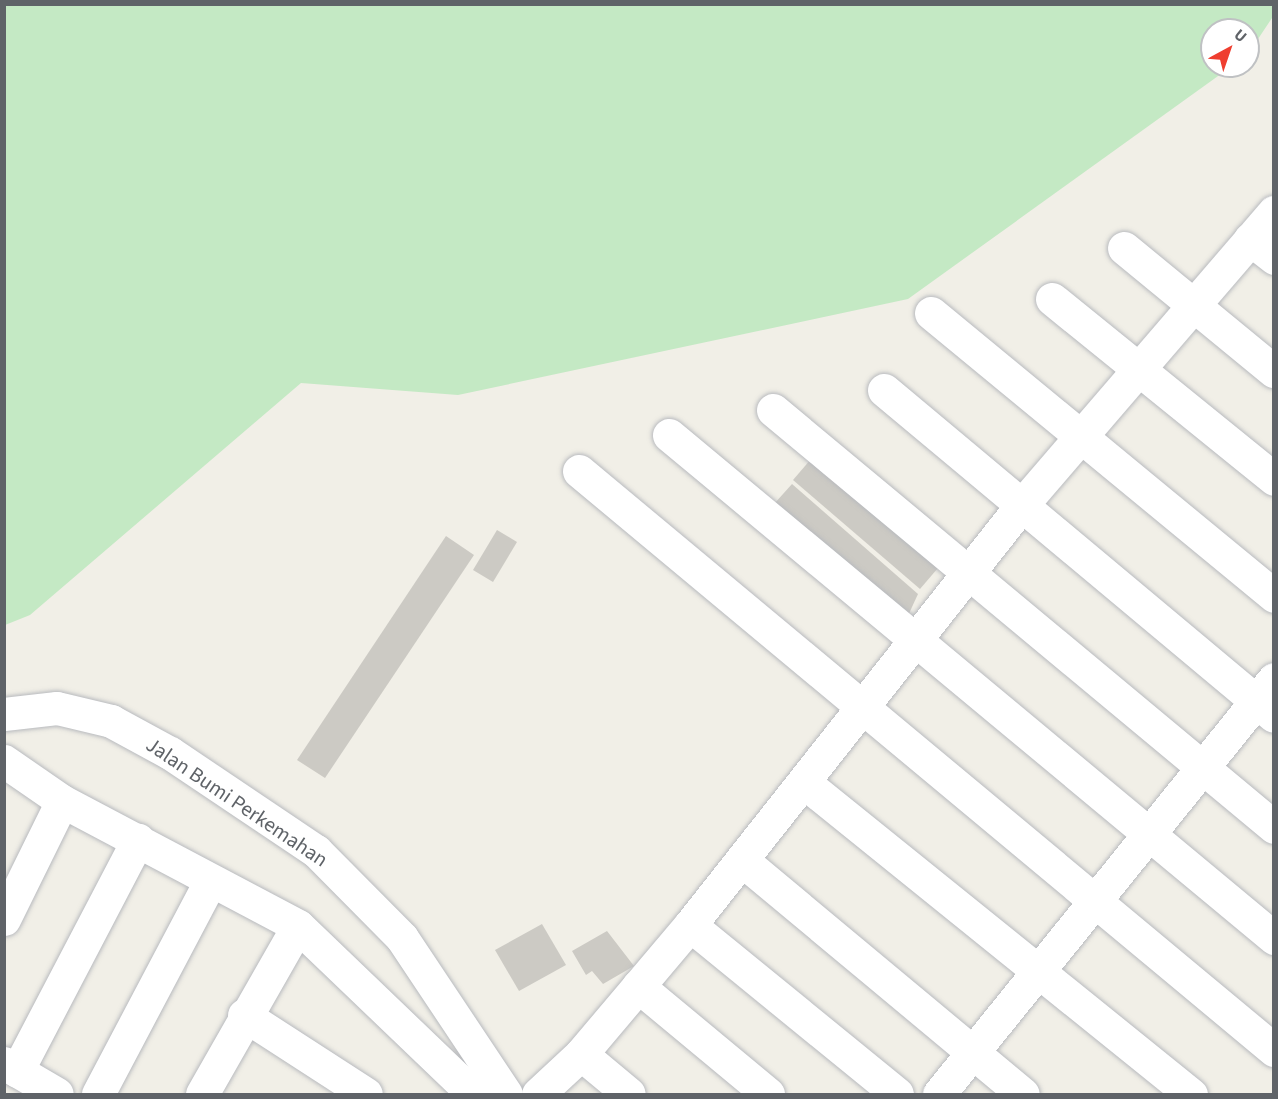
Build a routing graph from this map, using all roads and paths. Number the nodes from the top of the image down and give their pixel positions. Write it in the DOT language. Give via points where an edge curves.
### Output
graph roads {
  1 [pos="1274,212"];
  2 [pos="1124,248"];
  3 [pos="1262,249"];
  4 [pos="1052,299"];
  5 [pos="1191,302"];
  6 [pos="931,312"];
  7 [pos="1135,368"];
  8 [pos="1274,371"];
  9 [pos="884,390"];
  10 [pos="773,410"];
  11 [pos="669,435"];
  12 [pos="1079,437"];
  13 [pos="579,471"];
  14 [pos="1274,479"];
  15 [pos="1021,506"];
  16 [pos="967,574"];
  17 [pos="1274,596"];
  18 [pos="912,643"];
  19 [pos="1267,699"];
  20 [pos="862,708"];
  21 [pos="4,714"];
  22 [pos="4,761"];
  23 [pos="1200,768"];
  24 [pos="799,790"];
  25 [pos="62,801"];
  26 [pos="1274,827"];
  27 [pos="1147,834"];
  28 [pos="138,840"];
  29 [pos="742,861"];
  30 [pos="210,882"];
  31 [pos="1092,903"];
  32 [pos="4,919"];
  33 [pos="690,925"];
  34 [pos="298,926"];
  35 [pos="1274,938"];
  36 [pos="1033,978"];
  37 [pos="638,986"];
  38 [pos="244,1015"];
  39 [pos="1274,1050"];
  40 [pos="973,1053"];
  41 [pos="581,1054"];
  42 [pos="11,1067"];
  43 [pos="209,1092"];
  44 [pos="57,1095"];
  45 [pos="98,1095"];
  46 [pos="366,1095"];
  47 [pos="473,1095"];
  48 [pos="506,1095"];
  49 [pos="538,1095"];
  50 [pos="629,1095"];
  51 [pos="768,1095"];
  52 [pos="897,1095"];
  53 [pos="939,1095"];
  54 [pos="1023,1095"];
  55 [pos="1158,1095"];
  56 [pos="1191,1095"];
  1 -- 3 [label="street"];
  2 -- 5 [label="street"];
  3 -- 5 [label="street"];
  4 -- 7 [label="street"];
  5 -- 7 [label="street"];
  5 -- 8 [label="street"];
  6 -- 12 [label="street"];
  7 -- 12 [label="street"];
  7 -- 14 [label="street"];
  9 -- 15 [label="street"];
  10 -- 16 [label="street"];
  11 -- 18 [label="street" via="778,522"];
  12 -- 15 [label="street"];
  12 -- 17 [label="street"];
  13 -- 20 [label="street"];
  15 -- 16 [label="street"];
  15 -- 19 [label="street"];
  16 -- 18 [label="street"];
  16 -- 23 [label="street"];
  18 -- 20 [label="street"];
  18 -- 27 [label="street"];
  19 -- 23 [label="street"];
  20 -- 24 [label="street"];
  20 -- 31 [label="street"];
  21 -- 48 [label="street, Jalan Bumi Perkemahan" via="57,708 111,721 170,753 316,851 402,938"];
  22 -- 25 [label="street"];
  23 -- 26 [label="street"];
  23 -- 27 [label="street"];
  24 -- 29 [label="street"];
  24 -- 36 [label="street"];
  25 -- 28 [label="street"];
  25 -- 32 [label="street"];
  27 -- 31 [label="street"];
  27 -- 35 [label="street"];
  28 -- 30 [label="street"];
  28 -- 42 [label="street"];
  29 -- 33 [label="street"];
  29 -- 40 [label="street"];
  30 -- 34 [label="street"];
  30 -- 45 [label="street"];
  31 -- 36 [label="street"];
  31 -- 39 [label="street"];
  33 -- 37 [label="street"];
  33 -- 52 [label="street"];
  34 -- 38 [label="street"];
  34 -- 47 [label="street"];
  36 -- 40 [label="street"];
  36 -- 55 [label="street"];
  36 -- 56 [label="street"];
  37 -- 41 [label="street"];
  37 -- 51 [label="street"];
  38 -- 43 [label="street"];
  38 -- 46 [label="street"];
  40 -- 53 [label="street"];
  40 -- 54 [label="street"];
  41 -- 49 [label="street"];
  41 -- 50 [label="street"];
  42 -- 44 [label="street"];
}
